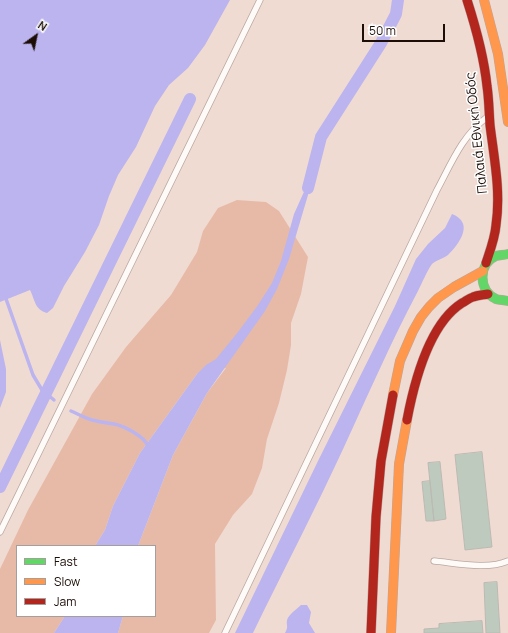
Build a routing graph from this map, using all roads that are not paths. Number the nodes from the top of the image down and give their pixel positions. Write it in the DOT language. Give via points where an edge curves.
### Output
graph roads {
  1 [pos="260,0"];
  2 [pos="467,0"];
  3 [pos="484,0"];
  4 [pos="489,116"];
  5 [pos="508,122"];
  6 [pos="508,254"];
  7 [pos="484,267"];
  8 [pos="488,294"];
  9 [pos="506,303"];
  10 [pos="387,507"];
  11 [pos="0,532"];
  12 [pos="434,561"];
  13 [pos="508,561"];
  14 [pos="225,633"];
  15 [pos="370,633"];
  16 [pos="391,633"];
  1 -- 11 [label="lane"];
  2 -- 4 [label="street, Παλαιά Εθνική Οδός" via="482,56"];
  3 -- 5 [label="street" via="498,54"];
  4 -- 7 [label="street, Παλαιά Εθνική Οδός" via="497,180 497,220 493,242"];
  4 -- 14 [label="lane" via="476,126 462,143 437,190"];
  6 -- 7 [label="street" via="498,254"];
  7 -- 8 [label="street" via="482,279"];
  7 -- 10 [label="street" via="438,298 421,317 407,343 400,361 381,461"];
  8 -- 9 [label="street"];
  8 -- 10 [label="street" via="472,297 456,307 433,337 422,362 410,405 400,464"];
  10 -- 15 [label="street"];
  10 -- 16 [label="street"];
  12 -- 13 [label="lane" via="487,566"];
}
